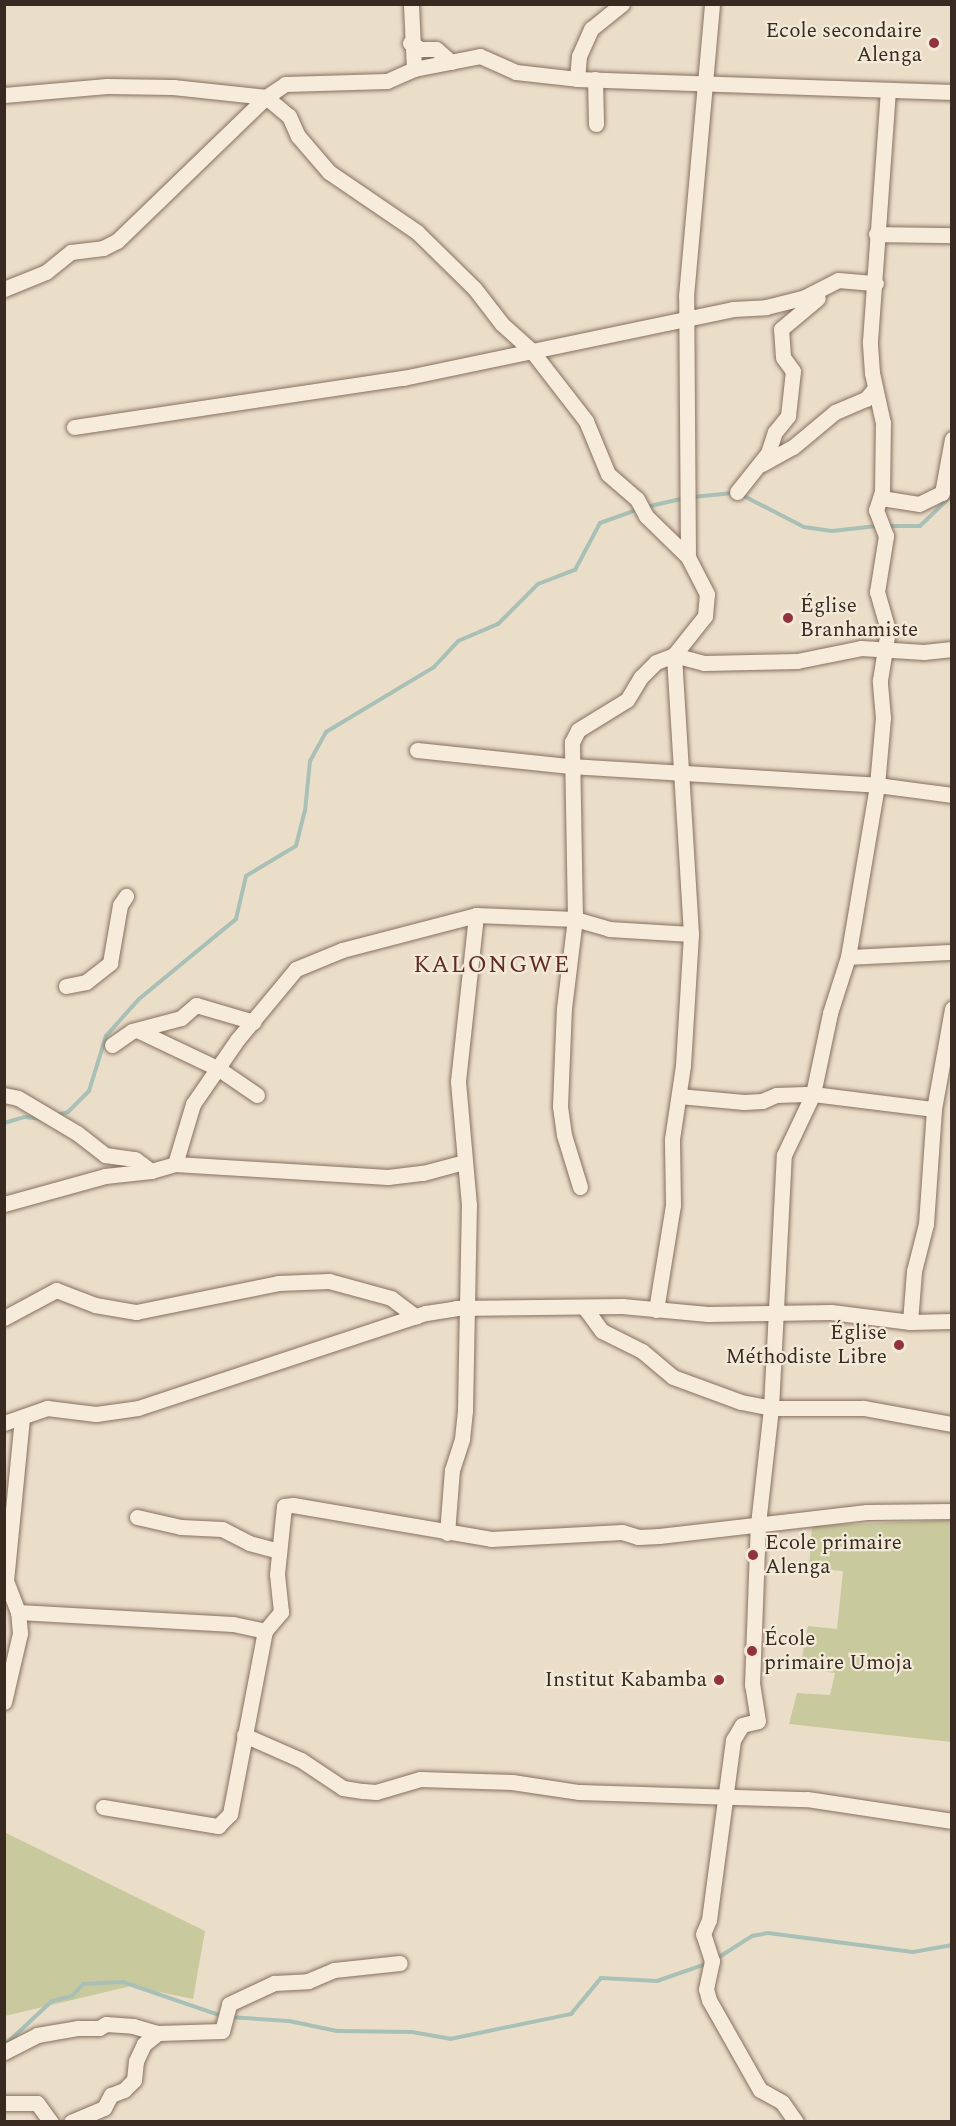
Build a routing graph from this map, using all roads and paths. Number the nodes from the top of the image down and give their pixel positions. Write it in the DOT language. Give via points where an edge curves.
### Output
graph roads {
  1 [pos="411,4"];
  2 [pos="622,4"];
  3 [pos="711,4"];
  4 [pos="410,43"];
  5 [pos="451,62"];
  6 [pos="414,69"];
  7 [pos="577,79"];
  8 [pos="596,79"];
  9 [pos="705,84"];
  10 [pos="888,91"];
  11 [pos="951,92"];
  12 [pos="4,95"];
  13 [pos="266,98"];
  14 [pos="596,124"];
  15 [pos="876,234"];
  16 [pos="951,236"];
  17 [pos="838,280"];
  18 [pos="876,283"];
  19 [pos="4,289"];
  20 [pos="687,318"];
  21 [pos="531,351"];
  22 [pos="875,388"];
  23 [pos="74,427"];
  24 [pos="951,439"];
  25 [pos="754,468"];
  26 [pos="736,492"];
  27 [pos="881,498"];
  28 [pos="688,557"];
  29 [pos="883,649"];
  30 [pos="951,649"];
  31 [pos="674,655"];
  32 [pos="417,750"];
  33 [pos="570,766"];
  34 [pos="683,773"];
  35 [pos="877,785"];
  36 [pos="951,795"];
  37 [pos="126,896"];
  38 [pos="476,915"];
  39 [pos="574,919"];
  40 [pos="691,934"];
  41 [pos="951,952"];
  42 [pos="848,957"];
  43 [pos="66,986"];
  44 [pos="951,1009"];
  45 [pos="254,1022"];
  46 [pos="137,1030"];
  47 [pos="112,1045"];
  48 [pos="219,1068"];
  49 [pos="813,1094"];
  50 [pos="4,1095"];
  51 [pos="257,1095"];
  52 [pos="680,1096"];
  53 [pos="934,1108"];
  54 [pos="464,1162"];
  55 [pos="175,1164"];
  56 [pos="152,1171"];
  57 [pos="580,1187"];
  58 [pos="4,1204"];
  59 [pos="465,1307"];
  60 [pos="585,1308"];
  61 [pos="656,1310"];
  62 [pos="777,1312"];
  63 [pos="416,1317"];
  64 [pos="4,1318"];
  65 [pos="951,1321"];
  66 [pos="910,1322"];
  67 [pos="771,1408"];
  68 [pos="22,1417"];
  69 [pos="4,1423"];
  70 [pos="951,1424"];
  71 [pos="951,1512"];
  72 [pos="137,1517"];
  73 [pos="758,1524"];
  74 [pos="447,1533"];
  75 [pos="279,1551"];
  76 [pos="5,1581"];
  77 [pos="18,1612"];
  78 [pos="265,1632"];
  79 [pos="4,1702"];
  80 [pos="244,1735"];
  81 [pos="727,1798"];
  82 [pos="103,1807"];
  83 [pos="951,1821"];
  84 [pos="400,1963"];
  85 [pos="158,2033"];
  86 [pos="4,2052"];
  87 [pos="4,2103"];
  88 [pos="51,2121"];
  89 [pos="71,2121"];
  90 [pos="796,2121"];
  1 -- 4 [label="street"];
  2 -- 7 [label="street" via="591,30 579,56"];
  3 -- 9 [label="street"];
  4 -- 5 [label="street" via="421,49 436,49"];
  4 -- 6 [label="street"];
  5 -- 6 [label="street"];
  5 -- 7 [label="street" via="480,56 516,72"];
  6 -- 13 [label="street" via="387,81 285,84"];
  7 -- 8 [label="street"];
  8 -- 9 [label="street"];
  8 -- 14 [label="street"];
  9 -- 10 [label="street"];
  9 -- 20 [label="street" via="687,259"];
  10 -- 11 [label="street"];
  10 -- 15 [label="street"];
  12 -- 13 [label="street" via="107,86 173,87"];
  13 -- 19 [label="street" via="117,241 103,248 71,252 46,272"];
  13 -- 21 [label="street" via="289,116 298,136 329,171 417,232"];
  15 -- 16 [label="street"];
  15 -- 18 [label="street"];
  17 -- 18 [label="street"];
  17 -- 20 [label="street" via="803,298"];
  17 -- 25 [label="street" via="781,329 783,357 794,371 788,416 775,432 768,453"];
  18 -- 22 [label="street" via="870,341"];
  20 -- 21 [label="street" via="626,334"];
  20 -- 28 [label="street"];
  21 -- 23 [label="street" via="326,391"];
  21 -- 28 [label="street" via="586,421 608,474 637,499 646,516"];
  22 -- 25 [label="street" via="867,399 835,412 793,447"];
  22 -- 27 [label="street" via="883,423"];
  24 -- 27 [label="street" via="942,493 919,504"];
  25 -- 26 [label="street"];
  27 -- 29 [label="street" via="876,510 885,531 878,588 888,630"];
  28 -- 31 [label="street" via="707,594 705,616"];
  29 -- 30 [label="street"];
  29 -- 31 [label="street" via="861,648 796,661 704,663"];
  29 -- 35 [label="street"];
  31 -- 33 [label="street" via="656,662 617,710 578,730"];
  31 -- 34 [label="street"];
  32 -- 33 [label="street"];
  33 -- 34 [label="street"];
  33 -- 39 [label="street"];
  34 -- 35 [label="street"];
  34 -- 40 [label="street"];
  35 -- 36 [label="street"];
  35 -- 42 [label="street"];
  37 -- 43 [label="street" via="120,905 110,963 87,982"];
  38 -- 39 [label="street"];
  38 -- 45 [label="street" via="426,925 296,969"];
  38 -- 54 [label="street" via="460,1041"];
  39 -- 40 [label="street" via="609,929"];
  39 -- 57 [label="street" via="564,1008 560,1106 564,1135"];
  40 -- 52 [label="street"];
  41 -- 42 [label="street"];
  42 -- 49 [label="street" via="830,1013"];
  44 -- 53 [label="street"];
  45 -- 46 [label="street" via="196,1005 182,1018"];
  45 -- 48 [label="street"];
  46 -- 47 [label="street"];
  46 -- 48 [label="street"];
  48 -- 51 [label="street"];
  48 -- 55 [label="street" via="193,1104"];
  49 -- 52 [label="street" via="783,1094 744,1102"];
  49 -- 53 [label="street"];
  49 -- 62 [label="street" via="784,1155"];
  50 -- 56 [label="street" via="18,1098 77,1133 105,1155 135,1159"];
  52 -- 61 [label="street" via="670,1173 673,1205"];
  53 -- 66 [label="street" via="923,1246 914,1271"];
  54 -- 55 [label="street" via="388,1177"];
  54 -- 59 [label="street" via="469,1205"];
  55 -- 56 [label="street"];
  56 -- 58 [label="street" via="105,1176"];
  59 -- 60 [label="street"];
  59 -- 63 [label="street"];
  59 -- 74 [label="street" via="463,1431 452,1470"];
  60 -- 61 [label="street" via="622,1306"];
  60 -- 67 [label="street" via="602,1331 642,1351 673,1377 741,1402"];
  61 -- 62 [label="street" via="708,1314"];
  62 -- 66 [label="street" via="831,1312"];
  62 -- 67 [label="street"];
  63 -- 64 [label="street" via="391,1298 329,1281 278,1283 136,1312 95,1305 56,1290"];
  63 -- 68 [label="street" via="148,1406 96,1414 47,1408"];
  65 -- 66 [label="street"];
  67 -- 70 [label="street" via="855,1407"];
  67 -- 73 [label="street"];
  68 -- 69 [label="street"];
  68 -- 76 [label="street"];
  71 -- 73 [label="street" via="867,1512"];
  72 -- 75 [label="street" via="181,1527 222,1529 249,1544"];
  73 -- 74 [label="street" via="638,1537 622,1532 491,1539"];
  73 -- 81 [label="street" via="752,1685 758,1721 742,1725 733,1740 726,1771"];
  74 -- 75 [label="street" via="292,1505 284,1506 281,1514"];
  75 -- 78 [label="street" via="281,1612"];
  76 -- 77 [label="street"];
  77 -- 78 [label="street" via="233,1624"];
  77 -- 79 [label="street" via="20,1633"];
  78 -- 80 [label="street"];
  80 -- 81 [label="street" via="301,1760 343,1788 363,1791 376,1792 396,1784 429,1779 512,1782 579,1792"];
  80 -- 82 [label="street" via="230,1814 218,1826"];
  81 -- 83 [label="street" via="807,1799"];
  81 -- 90 [label="street" via="714,1859 709,1920 703,1934 712,1961 706,1989 760,2090 782,2102"];
  84 -- 85 [label="street" via="334,1970 308,1981 274,1983 229,2004 222,2031"];
  85 -- 86 [label="street" via="106,2024 37,2035"];
  85 -- 89 [label="street" via="144,2044 129,2085 111,2095 104,2108"];
  87 -- 88 [label="street" via="37,2103"];
}
